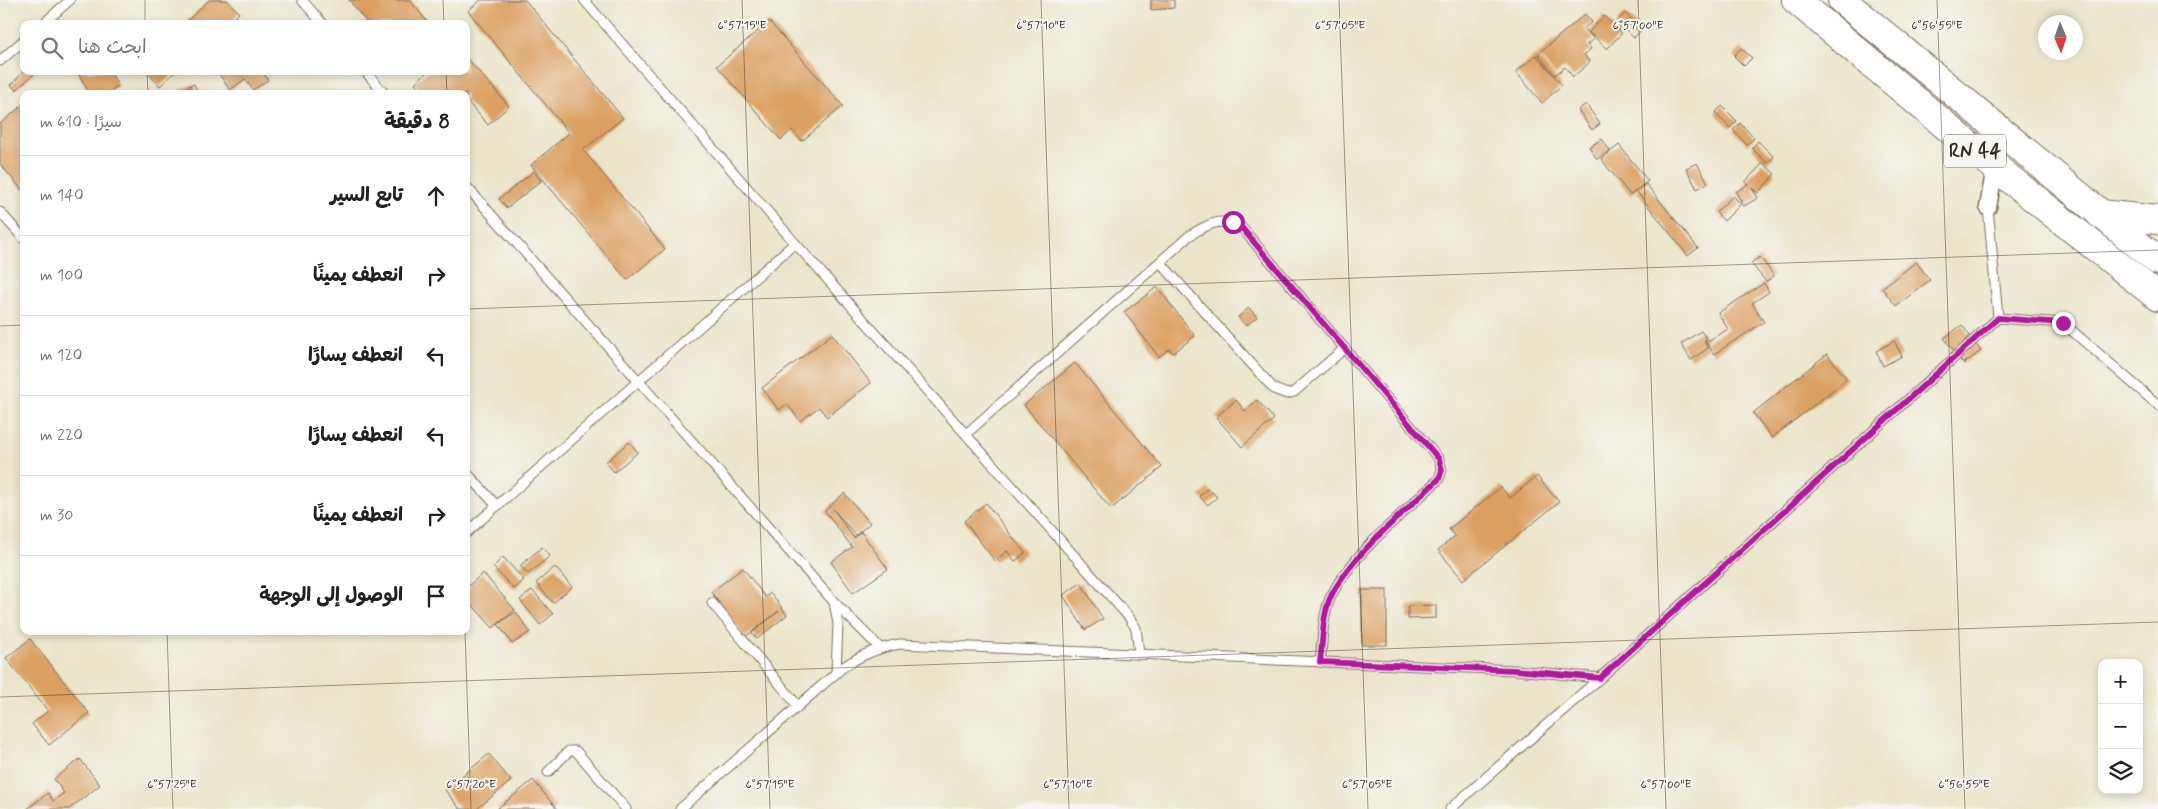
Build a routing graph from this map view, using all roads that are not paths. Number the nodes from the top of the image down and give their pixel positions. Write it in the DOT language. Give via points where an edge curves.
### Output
graph roads {
  1 [pos="70,0"];
  2 [pos="302,0"];
  3 [pos="584,0"];
  4 [pos="1796,0"];
  5 [pos="1842,0"];
  6 [pos="48,20"];
  7 [pos="320,20"];
  8 [pos="20,44"];
  9 [pos="0,61"];
  10 [pos="368,75"];
  11 [pos="382,90"];
  12 [pos="1995,167"];
  13 [pos="470,191"];
  14 [pos="1988,207"];
  15 [pos="0,212"];
  16 [pos="2100,214"];
  17 [pos="2158,220"];
  18 [pos="20,234"];
  19 [pos="796,243"];
  20 [pos="2158,261"];
  21 [pos="1160,262"];
  22 [pos="2158,297"];
  23 [pos="1998,318"];
  24 [pos="1345,348"];
  25 [pos="638,380"];
  26 [pos="2158,405"];
  27 [pos="966,434"];
  28 [pos="470,476"];
  29 [pos="497,506"];
  30 [pos="470,530"];
  31 [pos="834,602"];
  32 [pos="712,603"];
  33 [pos="879,647"];
  34 [pos="1139,654"];
  35 [pos="1320,662"];
  36 [pos="836,673"];
  37 [pos="1600,678"];
  38 [pos="798,706"];
  39 [pos="548,772"];
  40 [pos="626,809"];
  41 [pos="680,809"];
  42 [pos="1450,809"];
  1 -- 6 [label="lane"];
  2 -- 7 [label="lane"];
  3 -- 19 [label="lane"];
  4 -- 12 [label="highway, RN 44"];
  5 -- 16 [label="highway, RN 44"];
  8 -- 9 [label="lane"];
  10 -- 11 [label="lane"];
  12 -- 14 [label="street"];
  12 -- 22 [label="highway, RN 44"];
  13 -- 25 [label="lane"];
  14 -- 23 [label="lane"];
  15 -- 18 [label="lane"];
  16 -- 17 [label="highway"];
  16 -- 20 [label="highway, RN 44"];
  19 -- 25 [label="lane"];
  19 -- 27 [label="lane"];
  21 -- 24 [label="lane" via="1206,225 1233,222 1241,227"];
  21 -- 24 [label="lane" via="1274,389 1294,392"];
  21 -- 27 [label="lane"];
  23 -- 26 [label="lane" via="2063,323"];
  23 -- 37 [label="lane"];
  24 -- 35 [label="lane" via="1439,459 1442,470 1439,479 1368,548 1332,594"];
  25 -- 29 [label="lane"];
  25 -- 31 [label="lane"];
  27 -- 34 [label="lane" via="1128,616 1136,628"];
  28 -- 29 [label="lane"];
  29 -- 30 [label="lane"];
  31 -- 33 [label="lane"];
  31 -- 36 [label="lane" via="838,624"];
  32 -- 38 [label="lane"];
  33 -- 34 [label="lane" via="900,644"];
  33 -- 36 [label="lane"];
  34 -- 35 [label="lane"];
  35 -- 37 [label="lane" via="1515,670"];
  36 -- 38 [label="lane"];
  37 -- 42 [label="lane"];
  38 -- 41 [label="lane"];
  39 -- 40 [label="lane" via="569,751 576,751"];
}
